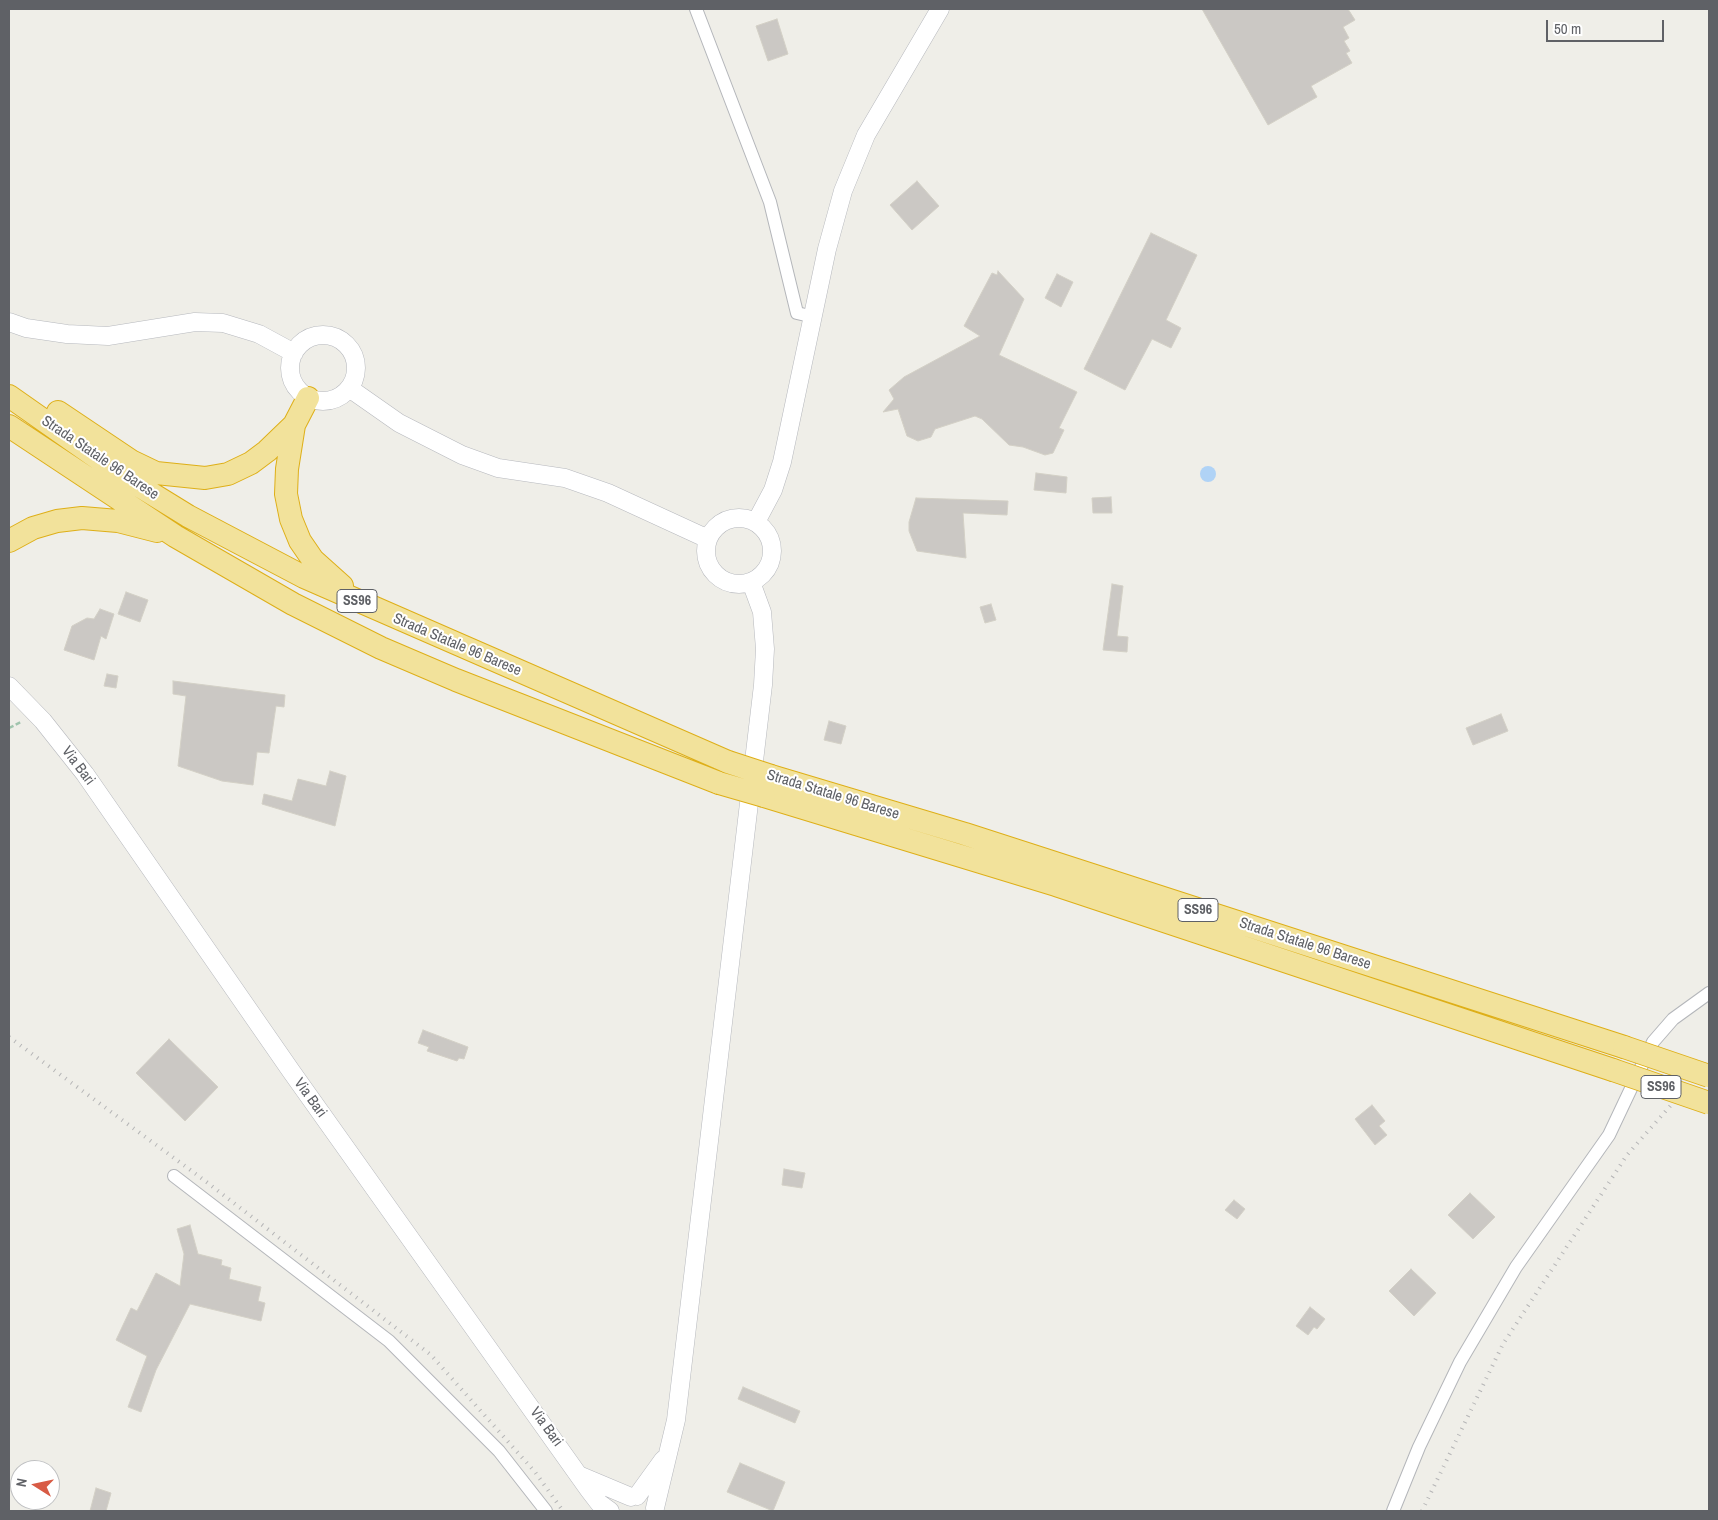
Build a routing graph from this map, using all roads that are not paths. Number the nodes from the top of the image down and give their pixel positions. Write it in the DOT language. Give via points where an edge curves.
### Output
graph roads {
  1 [pos="696,9"];
  2 [pos="940,9"];
  3 [pos="814,317"];
  4 [pos="9,322"];
  5 [pos="294,352"];
  6 [pos="9,386"];
  7 [pos="349,388"];
  8 [pos="9,396"];
  9 [pos="308,398"];
  10 [pos="294,425"];
  11 [pos="9,426"];
  12 [pos="756,522"];
  13 [pos="175,536"];
  14 [pos="708,539"];
  15 [pos="9,542"];
  16 [pos="751,582"];
  17 [pos="394,618"];
  18 [pos="9,686"];
  19 [pos="767,786"];
  20 [pos="1709,994"];
  21 [pos="1709,1076"];
  22 [pos="1709,1103"];
  23 [pos="174,1176"];
  24 [pos="669,1452"];
  25 [pos="581,1476"];
  26 [pos="634,1496"];
  27 [pos="655,1510"];
  28 [pos="546,1511"];
  29 [pos="610,1511"];
  30 [pos="620,1511"];
  31 [pos="1393,1511"];
  1 -- 3 [label="street" via="770,202 797,313"];
  2 -- 3 [label="main road" via="866,135 843,191 826,249"];
  3 -- 12 [label="main road" via="782,462 773,490"];
  4 -- 5 [label="main road" via="68,334 108,336 195,322 223,323 259,334"];
  5 -- 7 [label="main road" via="317,336 336,338 354,360 354,380"];
  5 -- 9 [label="main road" via="290,362 293,383"];
  6 -- 10 [label="highway" via="48,405 131,461 156,473 183,477 228,474 267,452"];
  7 -- 9 [label="main road" via="334,399"];
  7 -- 14 [label="main road" via="399,423 462,455 498,468 565,478 608,492"];
  8 -- 17 [label="highway, Strada Statale 96 Barese / SS96" via="188,516 304,577"];
  9 -- 10 [label="highway"];
  10 -- 17 [label="highway" via="286,494 291,520 300,541 333,580"];
  11 -- 13 [label="highway, Strada Statale 96 Barese / SS96"];
  12 -- 14 [label="main road" via="745,518 723,521"];
  12 -- 16 [label="main road" via="765,528 773,548 768,569"];
  13 -- 15 [label="highway" via="118,521 82,518 33,528"];
  13 -- 19 [label="highway, Strada Statale 96 Barese / SS96, bridge" via="293,604 381,648 456,680 719,783"];
  14 -- 16 [label="main road" via="707,560 712,570 730,583"];
  16 -- 24 [label="main road" via="762,612 763,684 676,1420"];
  17 -- 19 [label="highway, Strada Statale 96 Barese / SS96, bridge" via="728,762"];
  18 -- 25 [label="main road, Via Bari" via="43,721 85,774 291,1071"];
  19 -- 21 [label="highway, Strada Statale 96 Barese / SS96, bridge" via="965,834"];
  19 -- 22 [label="highway, Strada Statale 96 Barese / SS96, bridge"];
  20 -- 31 [label="street" via="1673,1019 1652,1042 1609,1135 1516,1267 1460,1362 1419,1447"];
  23 -- 28 [label="street" via="388,1341 499,1451"];
  24 -- 26 [label="main road"];
  24 -- 27 [label="main road"];
  25 -- 26 [label="main road"];
  25 -- 29 [label="main road, Via Bari" via="599,1503"];
  26 -- 27 [label="main road" via="648,1499"];
  26 -- 30 [label="main road" via="622,1504"];
}
